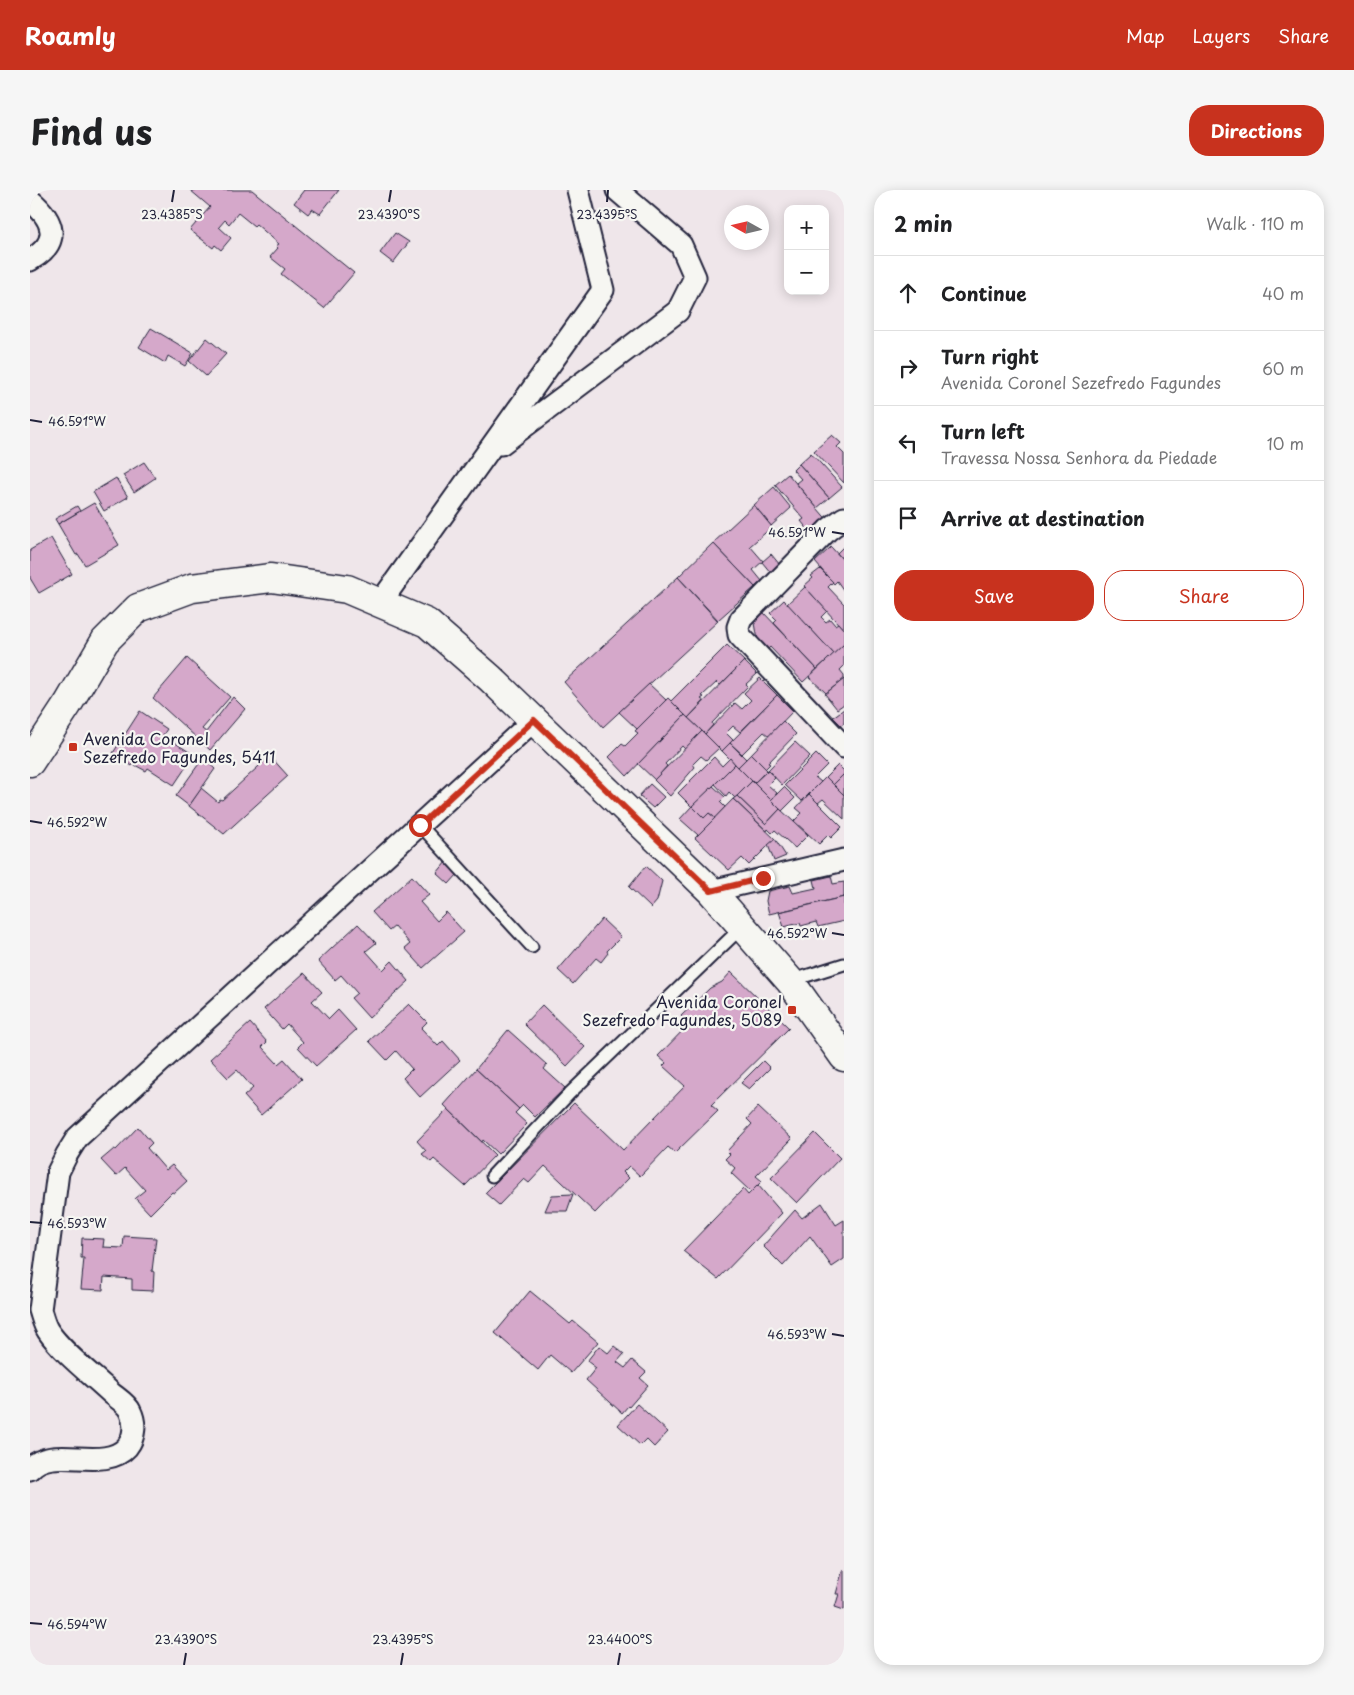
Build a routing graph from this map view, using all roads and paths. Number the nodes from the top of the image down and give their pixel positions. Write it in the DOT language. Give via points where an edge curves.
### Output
graph roads {
  1 [pos="578,190"];
  2 [pos="617,190"];
  3 [pos="30,200"];
  4 [pos="30,260"];
  5 [pos="485,456"];
  6 [pos="844,518"];
  7 [pos="380,603"];
  8 [pos="534,720"];
  9 [pos="844,747"];
  10 [pos="30,762"];
  11 [pos="420,825"];
  12 [pos="844,860"];
  13 [pos="711,891"];
  14 [pos="743,926"];
  15 [pos="532,947"];
  16 [pos="844,964"];
  17 [pos="790,980"];
  18 [pos="844,1057"];
  19 [pos="492,1176"];
  20 [pos="30,1469"];
  1 -- 5 [label="street" via="603,290"];
  2 -- 5 [label="street" via="681,245 695,277 678,311"];
  3 -- 4 [label="street" via="42,209 52,231 50,242"];
  5 -- 7 [label="street"];
  6 -- 9 [label="street" via="828,530 741,619 738,627 739,635"];
  7 -- 8 [label="main road" via="427,623"];
  7 -- 10 [label="main road" via="347,589 271,578 192,588 138,608 105,641"];
  8 -- 11 [label="street"];
  8 -- 13 [label="main road"];
  11 -- 15 [label="lane"];
  11 -- 20 [label="street" via="77,1138 66,1154 58,1172 40,1310 47,1330 130,1410 135,1427 132,1440 121,1453 106,1458 49,1458"];
  12 -- 13 [label="street"];
  13 -- 14 [label="main road"];
  14 -- 17 [label="main road"];
  14 -- 19 [label="lane" via="570,1093"];
  16 -- 17 [label="lane"];
  17 -- 18 [label="main road"];
}
